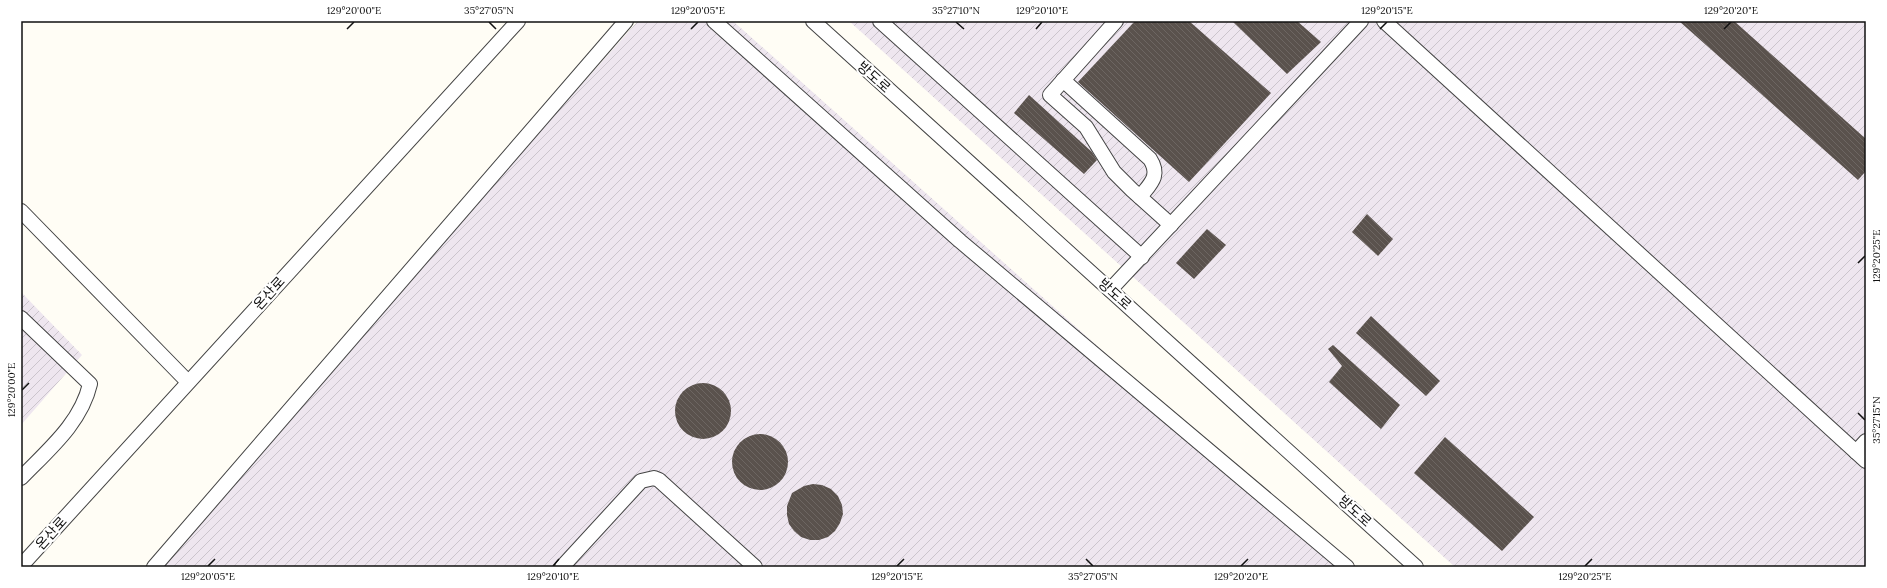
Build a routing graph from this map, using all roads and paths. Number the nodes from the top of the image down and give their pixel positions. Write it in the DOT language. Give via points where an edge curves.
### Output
graph roads {
  1 [pos="518,21"];
  2 [pos="626,21"];
  3 [pos="714,21"];
  4 [pos="813,21"];
  5 [pos="880,21"];
  6 [pos="1116,21"];
  7 [pos="1361,21"];
  8 [pos="1384,21"];
  9 [pos="1063,80"];
  10 [pos="1140,197"];
  11 [pos="21,211"];
  12 [pos="1171,225"];
  13 [pos="1142,257"];
  14 [pos="1110,290"];
  15 [pos="21,319"];
  16 [pos="188,382"];
  17 [pos="1866,441"];
  18 [pos="1861,456"];
  19 [pos="21,478"];
  20 [pos="21,566"];
  21 [pos="154,567"];
  22 [pos="562,567"];
  23 [pos="755,567"];
  24 [pos="1346,567"];
  25 [pos="1416,567"];
  1 -- 16 [label="street, 온산로"];
  2 -- 21 [label="street"];
  3 -- 24 [label="street" via="960,241"];
  4 -- 14 [label="street, 방도로"];
  5 -- 13 [label="street"];
  6 -- 9 [label="street"];
  7 -- 12 [label="street"];
  8 -- 18 [label="street"];
  9 -- 10 [label="street" via="1050,95 1086,127 1114,172"];
  9 -- 10 [label="street" via="1156,167 1155,175"];
  10 -- 12 [label="street"];
  11 -- 16 [label="street"];
  12 -- 13 [label="street"];
  13 -- 14 [label="street"];
  14 -- 25 [label="street, 방도로"];
  15 -- 19 [label="street" via="90,384 87,399 71,425"];
  16 -- 20 [label="street, 온산로"];
  17 -- 18 [label="street"];
  22 -- 23 [label="street" via="641,481 654,478"];
}
